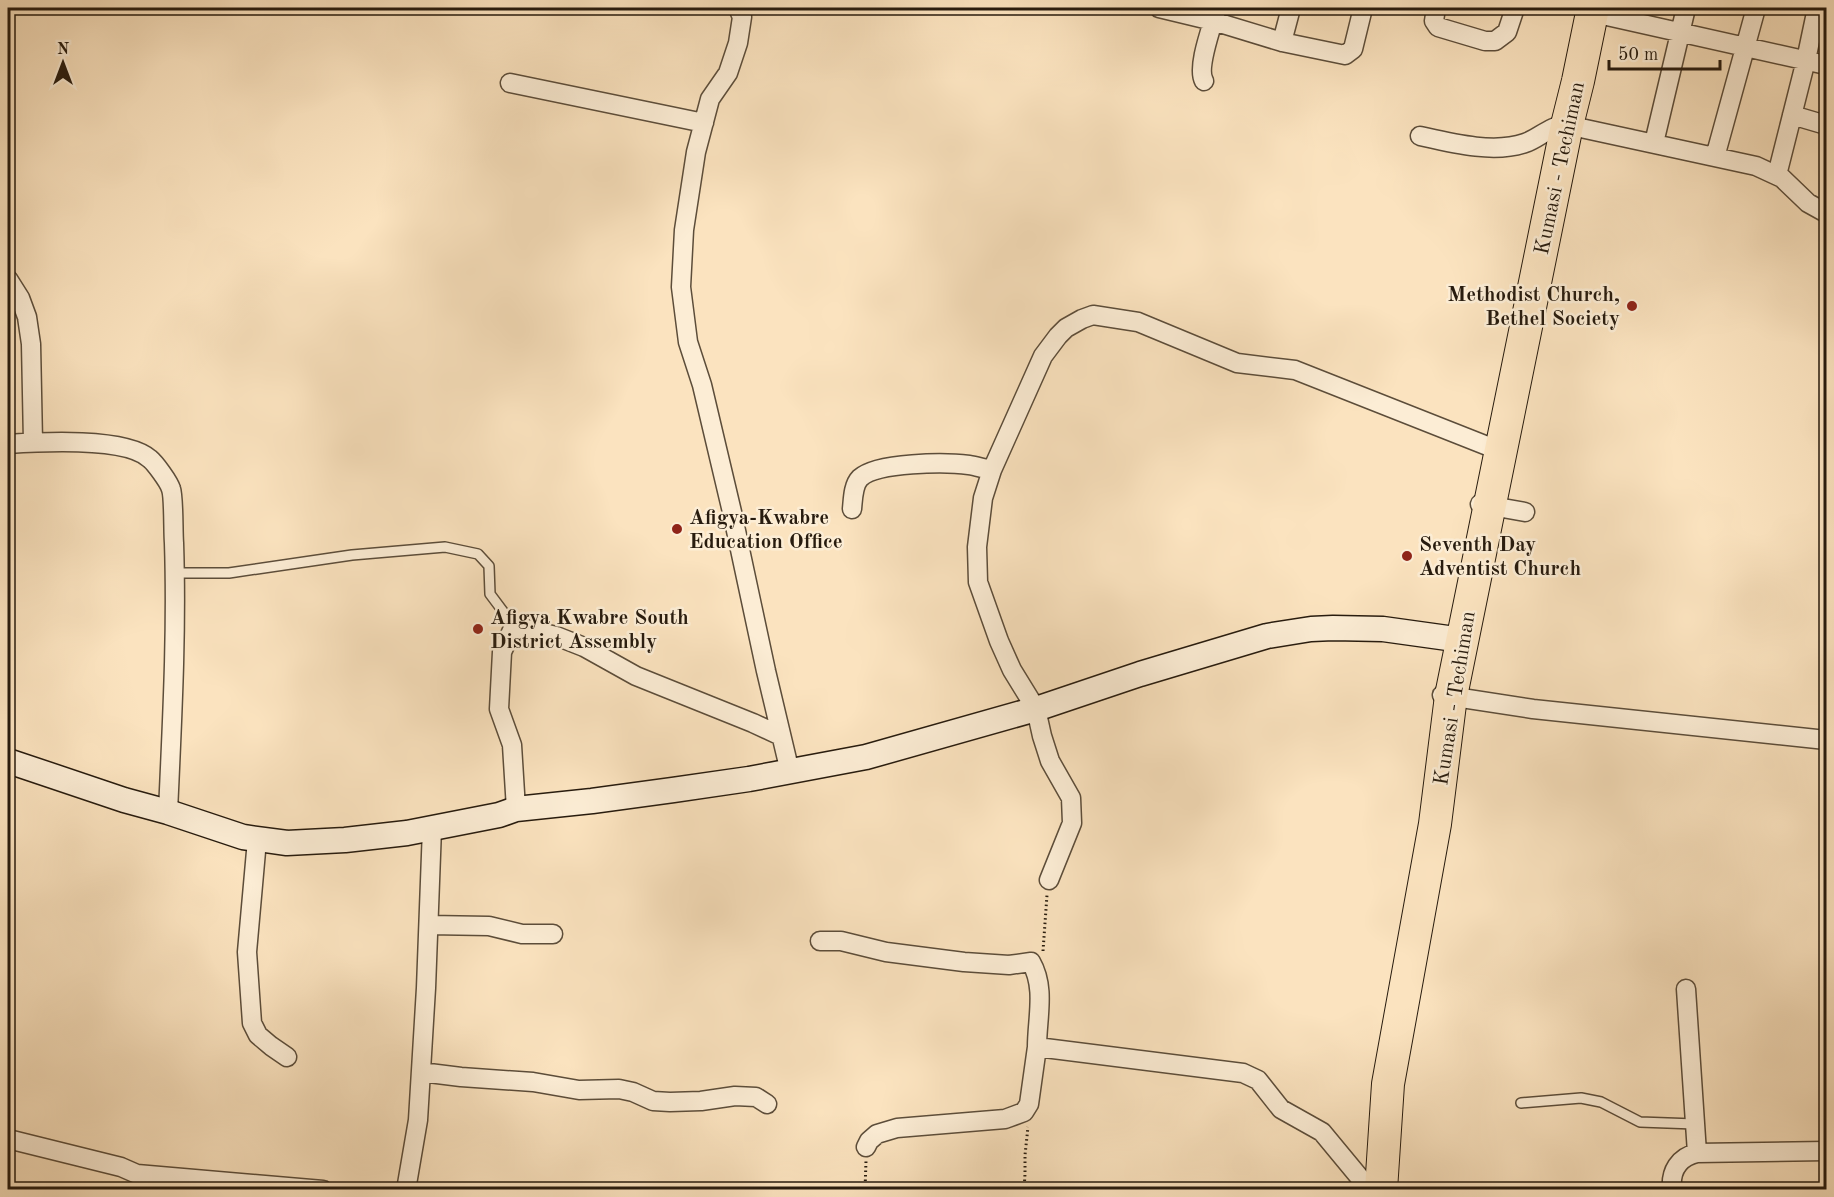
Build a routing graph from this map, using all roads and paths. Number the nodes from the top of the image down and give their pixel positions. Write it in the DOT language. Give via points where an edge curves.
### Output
graph roads {
  1 [pos="738,8"];
  2 [pos="1159,8"];
  3 [pos="1291,8"];
  4 [pos="1361,8"];
  5 [pos="1436,8"];
  6 [pos="1515,8"];
  7 [pos="1589,8"];
  8 [pos="1686,8"];
  9 [pos="1756,8"];
  10 [pos="1817,8"];
  11 [pos="1215,14"];
  12 [pos="1681,32"];
  13 [pos="1282,42"];
  14 [pos="1744,45"];
  15 [pos="1806,60"];
  16 [pos="1827,65"];
  17 [pos="1204,81"];
  18 [pos="510,83"];
  19 [pos="1792,115"];
  20 [pos="704,123"];
  21 [pos="1562,124"];
  22 [pos="1827,125"];
  23 [pos="1420,136"];
  24 [pos="1654,143"];
  25 [pos="1715,157"];
  26 [pos="1777,175"];
  27 [pos="1827,213"];
  28 [pos="8,279"];
  29 [pos="33,442"];
  30 [pos="8,444"];
  31 [pos="1490,447"];
  32 [pos="992,470"];
  33 [pos="1484,505"];
  34 [pos="852,509"];
  35 [pos="1525,512"];
  36 [pos="175,573"];
  37 [pos="514,626"];
  38 [pos="1456,639"];
  39 [pos="1446,696"];
  40 [pos="1036,709"];
  41 [pos="781,736"];
  42 [pos="1827,740"];
  43 [pos="8,761"];
  44 [pos="790,772"];
  45 [pos="516,809"];
  46 [pos="168,812"];
  47 [pos="432,828"];
  48 [pos="257,840"];
  49 [pos="1049,880"];
  50 [pos="429,925"];
  51 [pos="553,934"];
  52 [pos="820,941"];
  53 [pos="1031,962"];
  54 [pos="1686,989"];
  55 [pos="1037,1047"];
  56 [pos="287,1057"];
  57 [pos="422,1072"];
  58 [pos="1521,1103"];
  59 [pos="767,1104"];
  60 [pos="1029,1104"];
  61 [pos="1695,1124"];
  62 [pos="8,1139"];
  63 [pos="866,1147"];
  64 [pos="1827,1151"];
  65 [pos="1697,1153"];
  66 [pos="136,1182"];
  67 [pos="324,1190"];
  68 [pos="406,1190"];
  69 [pos="865,1190"];
  70 [pos="1024,1190"];
  71 [pos="1371,1190"];
  72 [pos="1381,1190"];
  73 [pos="1672,1190"];
  1 -- 20 [label="street" via="742,17 738,44 728,73 711,99"];
  2 -- 11 [label="street"];
  3 -- 13 [label="street"];
  4 -- 13 [label="street" via="1353,49 1345,55"];
  5 -- 6 [label="street" via="1434,21 1438,27 1485,41 1495,41 1507,32"];
  7 -- 12 [label="street" via="1607,16"];
  7 -- 21 [label="highway, Kumasi - Techiman"];
  8 -- 12 [label="street"];
  9 -- 14 [label="street"];
  10 -- 15 [label="street"];
  11 -- 13 [label="street"];
  11 -- 17 [label="street" via="1202,64"];
  12 -- 14 [label="street"];
  12 -- 24 [label="street"];
  14 -- 15 [label="street"];
  14 -- 25 [label="street"];
  15 -- 16 [label="street"];
  15 -- 19 [label="street"];
  18 -- 20 [label="street"];
  19 -- 22 [label="street"];
  19 -- 26 [label="street"];
  20 -- 41 [label="street" via="684,230 681,287 688,342 732,512"];
  21 -- 23 [label="street" via="1525,143 1497,148"];
  21 -- 24 [label="street"];
  21 -- 31 [label="highway, Kumasi - Techiman"];
  21 -- 33 [label="highway, Kumasi - Techiman"];
  24 -- 25 [label="street"];
  25 -- 26 [label="street"];
  26 -- 27 [label="street" via="1808,203"];
  28 -- 29 [label="street" via="27,317"];
  29 -- 30 [label="street"];
  29 -- 36 [label="street" via="132,448 150,459 172,489"];
  31 -- 32 [label="street" via="1295,370 1237,363 1138,321 1093,315 1066,328 1043,356"];
  31 -- 33 [label="highway, Kumasi - Techiman"];
  32 -- 34 [label="street" via="968,465 887,466 860,478 855,485"];
  32 -- 40 [label="street" via="980,516 978,582 1003,651"];
  33 -- 35 [label="street"];
  33 -- 38 [label="highway, Kumasi - Techiman"];
  36 -- 37 [label="lane" via="229,573 352,555 445,547 478,554 489,566 490,594"];
  36 -- 46 [label="street" via="175,676"];
  37 -- 41 [label="street" via="556,636 636,676"];
  37 -- 45 [label="street" via="502,652 499,709 512,745"];
  38 -- 39 [label="highway, Kumasi - Techiman"];
  38 -- 40 [label="street" via="1383,629 1292,632 1242,642"];
  39 -- 42 [label="street"];
  39 -- 72 [label="highway, Kumasi - Techiman" via="1434,737 1435,824 1388,1084"];
  40 -- 44 [label="street" via="866,757"];
  40 -- 49 [label="street" via="1050,761 1071,798 1072,823"];
  41 -- 44 [label="street"];
  43 -- 46 [label="street"];
  44 -- 45 [label="street" via="650,794"];
  45 -- 47 [label="street"];
  46 -- 48 [label="street"];
  47 -- 48 [label="street" via="310,843"];
  47 -- 50 [label="street"];
  48 -- 56 [label="street" via="247,952 252,1023 258,1035"];
  49 -- 53 [label="path" via="1043,952"];
  50 -- 51 [label="street" via="489,926 522,934"];
  50 -- 57 [label="street"];
  52 -- 53 [label="street" via="841,941 886,952 964,962"];
  53 -- 55 [label="street" via="1040,993"];
  54 -- 61 [label="street"];
  55 -- 60 [label="street"];
  55 -- 71 [label="street" via="1251,1076 1281,1109 1322,1132"];
  57 -- 59 [label="street" via="579,1090 619,1089 653,1101 735,1096 756,1097"];
  57 -- 68 [label="street"];
  58 -- 61 [label="lane" via="1581,1098 1601,1102 1640,1122"];
  60 -- 63 [label="street" via="1024,1112 1005,1119 897,1128 877,1134"];
  60 -- 70 [label="path"];
  61 -- 65 [label="street"];
  62 -- 66 [label="street" via="121,1167"];
  63 -- 69 [label="path"];
  64 -- 65 [label="street"];
  65 -- 73 [label="street" via="1678,1163"];
  66 -- 67 [label="street"];
}
